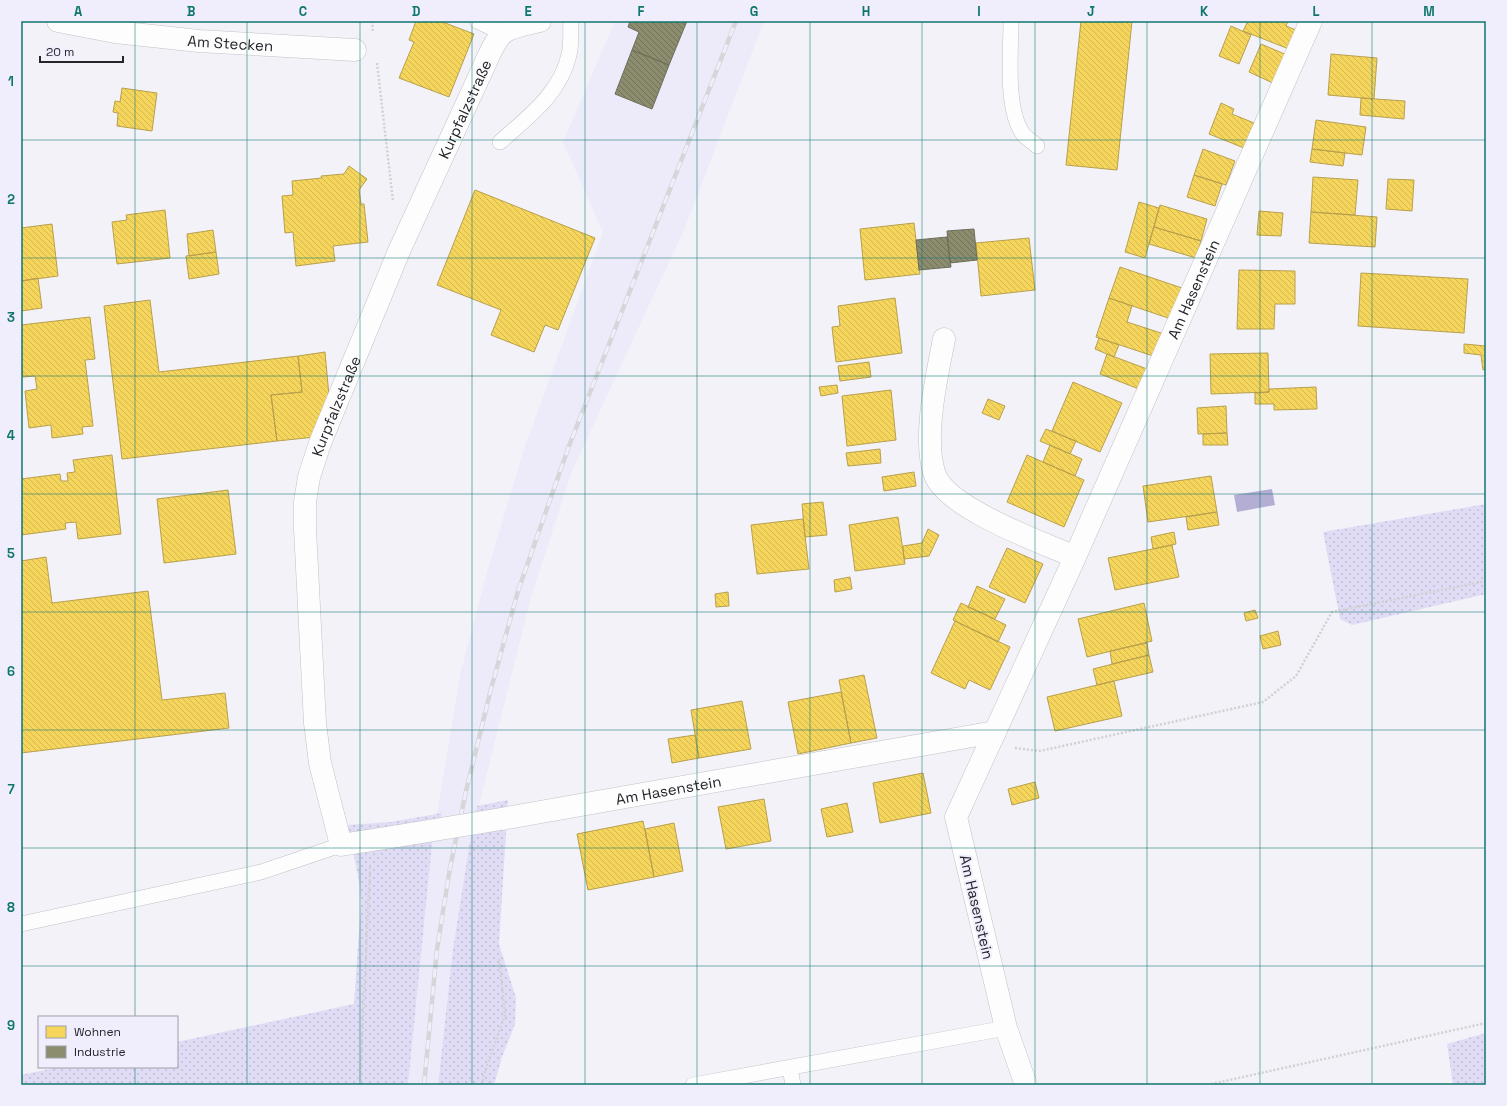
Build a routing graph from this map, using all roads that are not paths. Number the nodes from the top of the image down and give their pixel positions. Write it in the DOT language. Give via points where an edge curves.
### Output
graph roads {
  1 [pos="58,21"];
  2 [pos="477,21"];
  3 [pos="540,21"];
  4 [pos="571,21"];
  5 [pos="1011,21"];
  6 [pos="1311,21"];
  7 [pos="503,33"];
  8 [pos="355,50"];
  9 [pos="500,142"];
  10 [pos="1037,146"];
  11 [pos="944,339"];
  12 [pos="1075,558"];
  13 [pos="992,739"];
  14 [pos="341,845"];
  15 [pos="21,924"];
  16 [pos="1006,1028"];
  17 [pos="790,1068"];
  18 [pos="694,1085"];
  19 [pos="792,1085"];
  20 [pos="1026,1085"];
  1 -- 8 [label="street, Am Stecken" via="115,32 199,41"];
  2 -- 7 [label="lane"];
  3 -- 7 [label="street" via="518,26"];
  4 -- 9 [label="lane" via="570,54 561,78 545,102"];
  5 -- 10 [label="lane" via="1011,92 1016,120 1023,134"];
  6 -- 12 [label="street, Am Hasenstein"];
  7 -- 14 [label="street, Kurpfalzstraße" via="493,47 399,251 320,443 309,477 305,502 305,529 315,723 320,763"];
  11 -- 12 [label="street" via="932,403 931,459 936,476 947,492 968,508"];
  12 -- 13 [label="street, Am Hasenstein"];
  13 -- 14 [label="street, Am Hasenstein, bridge"];
  13 -- 16 [label="street, Am Hasenstein" via="956,818"];
  14 -- 15 [label="lane" via="261,872"];
  16 -- 17 [label="lane"];
  16 -- 20 [label="street, Am Hasenstein"];
  17 -- 18 [label="lane"];
  17 -- 19 [label="lane"];
}
